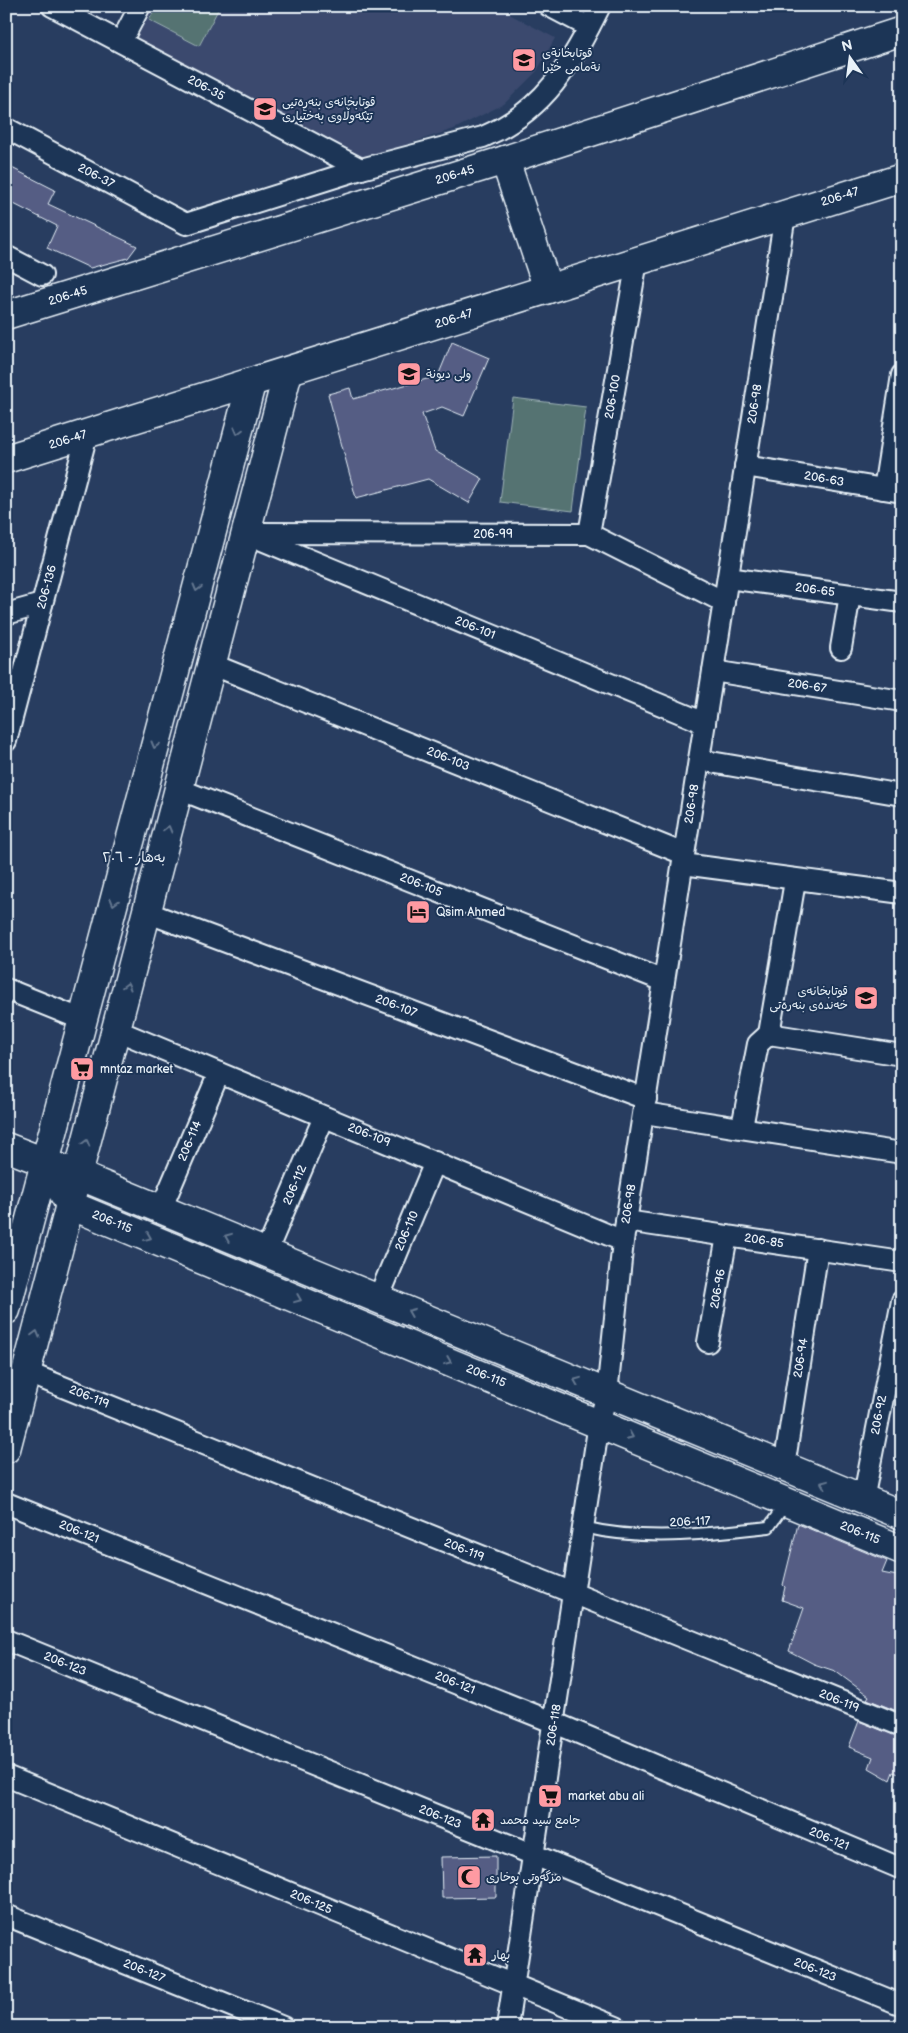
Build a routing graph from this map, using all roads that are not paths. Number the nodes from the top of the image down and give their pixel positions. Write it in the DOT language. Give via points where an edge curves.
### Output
graph roads {
  1 [pos="52,6"];
  2 [pos="140,6"];
  3 [pos="549,6"];
  4 [pos="600,6"];
  5 [pos="589,27"];
  6 [pos="902,31"];
  7 [pos="121,42"];
  8 [pos="6,128"];
  9 [pos="500,130"];
  10 [pos="504,160"];
  11 [pos="361,169"];
  12 [pos="902,178"];
  13 [pos="785,215"];
  14 [pos="6,256"];
  15 [pos="637,261"];
  16 [pos="42,275"];
  17 [pos="548,289"];
  18 [pos="6,315"];
  19 [pos="288,372"];
  20 [pos="902,375"];
  21 [pos="251,384"];
  22 [pos="87,434"];
  23 [pos="6,459"];
  24 [pos="745,466"];
  25 [pos="893,491"];
  26 [pos="246,534"];
  27 [pos="589,534"];
  28 [pos="728,578"];
  29 [pos="850,595"];
  30 [pos="724,602"];
  31 [pos="902,602"];
  32 [pos="42,604"];
  33 [pos="6,614"];
  34 [pos="841,648"];
  35 [pos="212,664"];
  36 [pos="713,671"];
  37 [pos="902,701"];
  38 [pos="705,724"];
  39 [pos="6,741"];
  40 [pos="699,760"];
  41 [pos="179,789"];
  42 [pos="901,793"];
  43 [pos="683,859"];
  44 [pos="795,880"];
  45 [pos="902,893"];
  46 [pos="146,912"];
  47 [pos="664,981"];
  48 [pos="6,990"];
  49 [pos="83,1020"];
  50 [pos="116,1030"];
  51 [pos="770,1034"];
  52 [pos="902,1056"];
  53 [pos="219,1073"];
  54 [pos="645,1106"];
  55 [pos="324,1117"];
  56 [pos="742,1126"];
  57 [pos="6,1147"];
  58 [pos="902,1153"];
  59 [pos="45,1162"];
  60 [pos="435,1162"];
  61 [pos="78,1174"];
  62 [pos="70,1205"];
  63 [pos="161,1209"];
  64 [pos="626,1221"];
  65 [pos="727,1236"];
  66 [pos="623,1241"];
  67 [pos="818,1249"];
  68 [pos="266,1253"];
  69 [pos="902,1262"];
  70 [pos="378,1299"];
  71 [pos="902,1301"];
  72 [pos="6,1310"];
  73 [pos="708,1342"];
  74 [pos="26,1372"];
  75 [pos="607,1394"];
  76 [pos="599,1423"];
  77 [pos="6,1449"];
  78 [pos="784,1467"];
  79 [pos="863,1500"];
  80 [pos="6,1503"];
  81 [pos="786,1503"];
  82 [pos="902,1515"];
  83 [pos="583,1527"];
  84 [pos="902,1550"];
  85 [pos="574,1594"];
  86 [pos="6,1640"];
  87 [pos="555,1723"];
  88 [pos="902,1726"];
  89 [pos="6,1776"];
  90 [pos="532,1854"];
  91 [pos="902,1869"];
  92 [pos="6,1915"];
  93 [pos="513,1986"];
  94 [pos="902,2005"];
  95 [pos="283,2027"];
  96 [pos="507,2027"];
  97 [pos="616,2027"];
  1 -- 7 [label="street, 206-35"];
  2 -- 7 [label="street"];
  3 -- 5 [label="street"];
  4 -- 5 [label="street"];
  5 -- 9 [label="street" via="555,84 539,101"];
  6 -- 10 [label="street, 206-45"];
  7 -- 11 [label="street, 206-35"];
  8 -- 11 [label="street, 206-37" via="186,224"];
  9 -- 10 [label="street"];
  9 -- 11 [label="street"];
  10 -- 17 [label="street"];
  10 -- 18 [label="street, 206-45"];
  12 -- 13 [label="street, 206-47"];
  13 -- 15 [label="street, 206-47"];
  13 -- 24 [label="street, 206-98"];
  14 -- 16 [label="street"];
  15 -- 17 [label="street, 206-47"];
  15 -- 27 [label="street, 206-100"];
  17 -- 19 [label="street, 206-47"];
  19 -- 21 [label="street, 206-47"];
  19 -- 26 [label="street"];
  20 -- 25 [label="street"];
  21 -- 22 [label="street, 206-47"];
  21 -- 49 [label="street, one-way"];
  22 -- 23 [label="street, 206-47"];
  22 -- 32 [label="street, 206-136"];
  24 -- 25 [label="street, 206-63"];
  24 -- 28 [label="street, 206-98"];
  26 -- 27 [label="street, 206-99"];
  26 -- 35 [label="street"];
  26 -- 38 [label="street, 206-101"];
  27 -- 30 [label="street, 206-99"];
  28 -- 29 [label="street, 206-65"];
  28 -- 30 [label="street, 206-98"];
  29 -- 31 [label="street, 206-65"];
  29 -- 34 [label="street"];
  30 -- 36 [label="street, 206-98"];
  32 -- 33 [label="street"];
  32 -- 39 [label="street, 206-136"];
  35 -- 41 [label="street"];
  35 -- 43 [label="street, 206-103"];
  36 -- 37 [label="street, 206-67"];
  36 -- 38 [label="street, 206-98"];
  38 -- 40 [label="street, 206-98"];
  40 -- 42 [label="street"];
  40 -- 43 [label="street, 206-98"];
  46 -- 41 [label="street, one-way"];
  41 -- 47 [label="street, 206-105"];
  43 -- 44 [label="street, 206-103"];
  43 -- 47 [label="street, 206-98"];
  44 -- 45 [label="street, 206-103"];
  44 -- 51 [label="street"];
  50 -- 46 [label="street, one-way"];
  46 -- 54 [label="street, 206-107"];
  47 -- 54 [label="street, 206-98"];
  48 -- 49 [label="street"];
  49 -- 59 [label="street"];
  50 -- 53 [label="street, 206-109"];
  61 -- 50 [label="street, one-way"];
  51 -- 52 [label="street"];
  51 -- 56 [label="street" via="758,1044"];
  53 -- 55 [label="street, 206-109"];
  53 -- 63 [label="street, 206-114"];
  54 -- 56 [label="street, 206-107"];
  54 -- 64 [label="street, 206-98"];
  55 -- 60 [label="street, 206-109"];
  55 -- 68 [label="street, 206-112"];
  56 -- 58 [label="street, 206-107"];
  57 -- 59 [label="street"];
  59 -- 61 [label="street"];
  59 -- 62 [label="street"];
  59 -- 72 [label="street"];
  60 -- 66 [label="street, 206-109"];
  60 -- 70 [label="street, 206-110"];
  61 -- 62 [label="street"];
  61 -- 63 [label="street"];
  74 -- 62 [label="street, one-way"];
  62 -- 76 [label="street, 206-115, one-way"];
  68 -- 63 [label="street, one-way"];
  64 -- 65 [label="street, 206-85"];
  64 -- 66 [label="street, 206-98"];
  65 -- 67 [label="street, 206-85"];
  65 -- 73 [label="street, 206-96"];
  66 -- 75 [label="street, 206-98"];
  67 -- 69 [label="street, 206-85"];
  67 -- 78 [label="street, 206-94"];
  68 -- 70 [label="street"];
  75 -- 70 [label="street, one-way"];
  71 -- 79 [label="street, 206-92"];
  74 -- 77 [label="street"];
  74 -- 85 [label="street, 206-119"];
  75 -- 76 [label="street, 206-98"];
  75 -- 78 [label="street"];
  76 -- 81 [label="street, 206-115, one-way"];
  76 -- 83 [label="street, 206-118"];
  79 -- 78 [label="street, one-way"];
  79 -- 82 [label="street"];
  80 -- 87 [label="street, 206-121"];
  81 -- 83 [label="lane, 206-117" via="769,1527 640,1536"];
  81 -- 84 [label="street, 206-115"];
  83 -- 85 [label="street, 206-118"];
  85 -- 87 [label="street, 206-118"];
  85 -- 88 [label="street, 206-119"];
  86 -- 90 [label="street, 206-123"];
  87 -- 90 [label="street, 206-118"];
  87 -- 91 [label="street, 206-121"];
  89 -- 93 [label="street, 206-125"];
  90 -- 93 [label="street, 206-118"];
  90 -- 94 [label="street, 206-123"];
  92 -- 95 [label="street, 206-127"];
  93 -- 96 [label="street, 206-118"];
  93 -- 97 [label="street, 206-125"];
}
